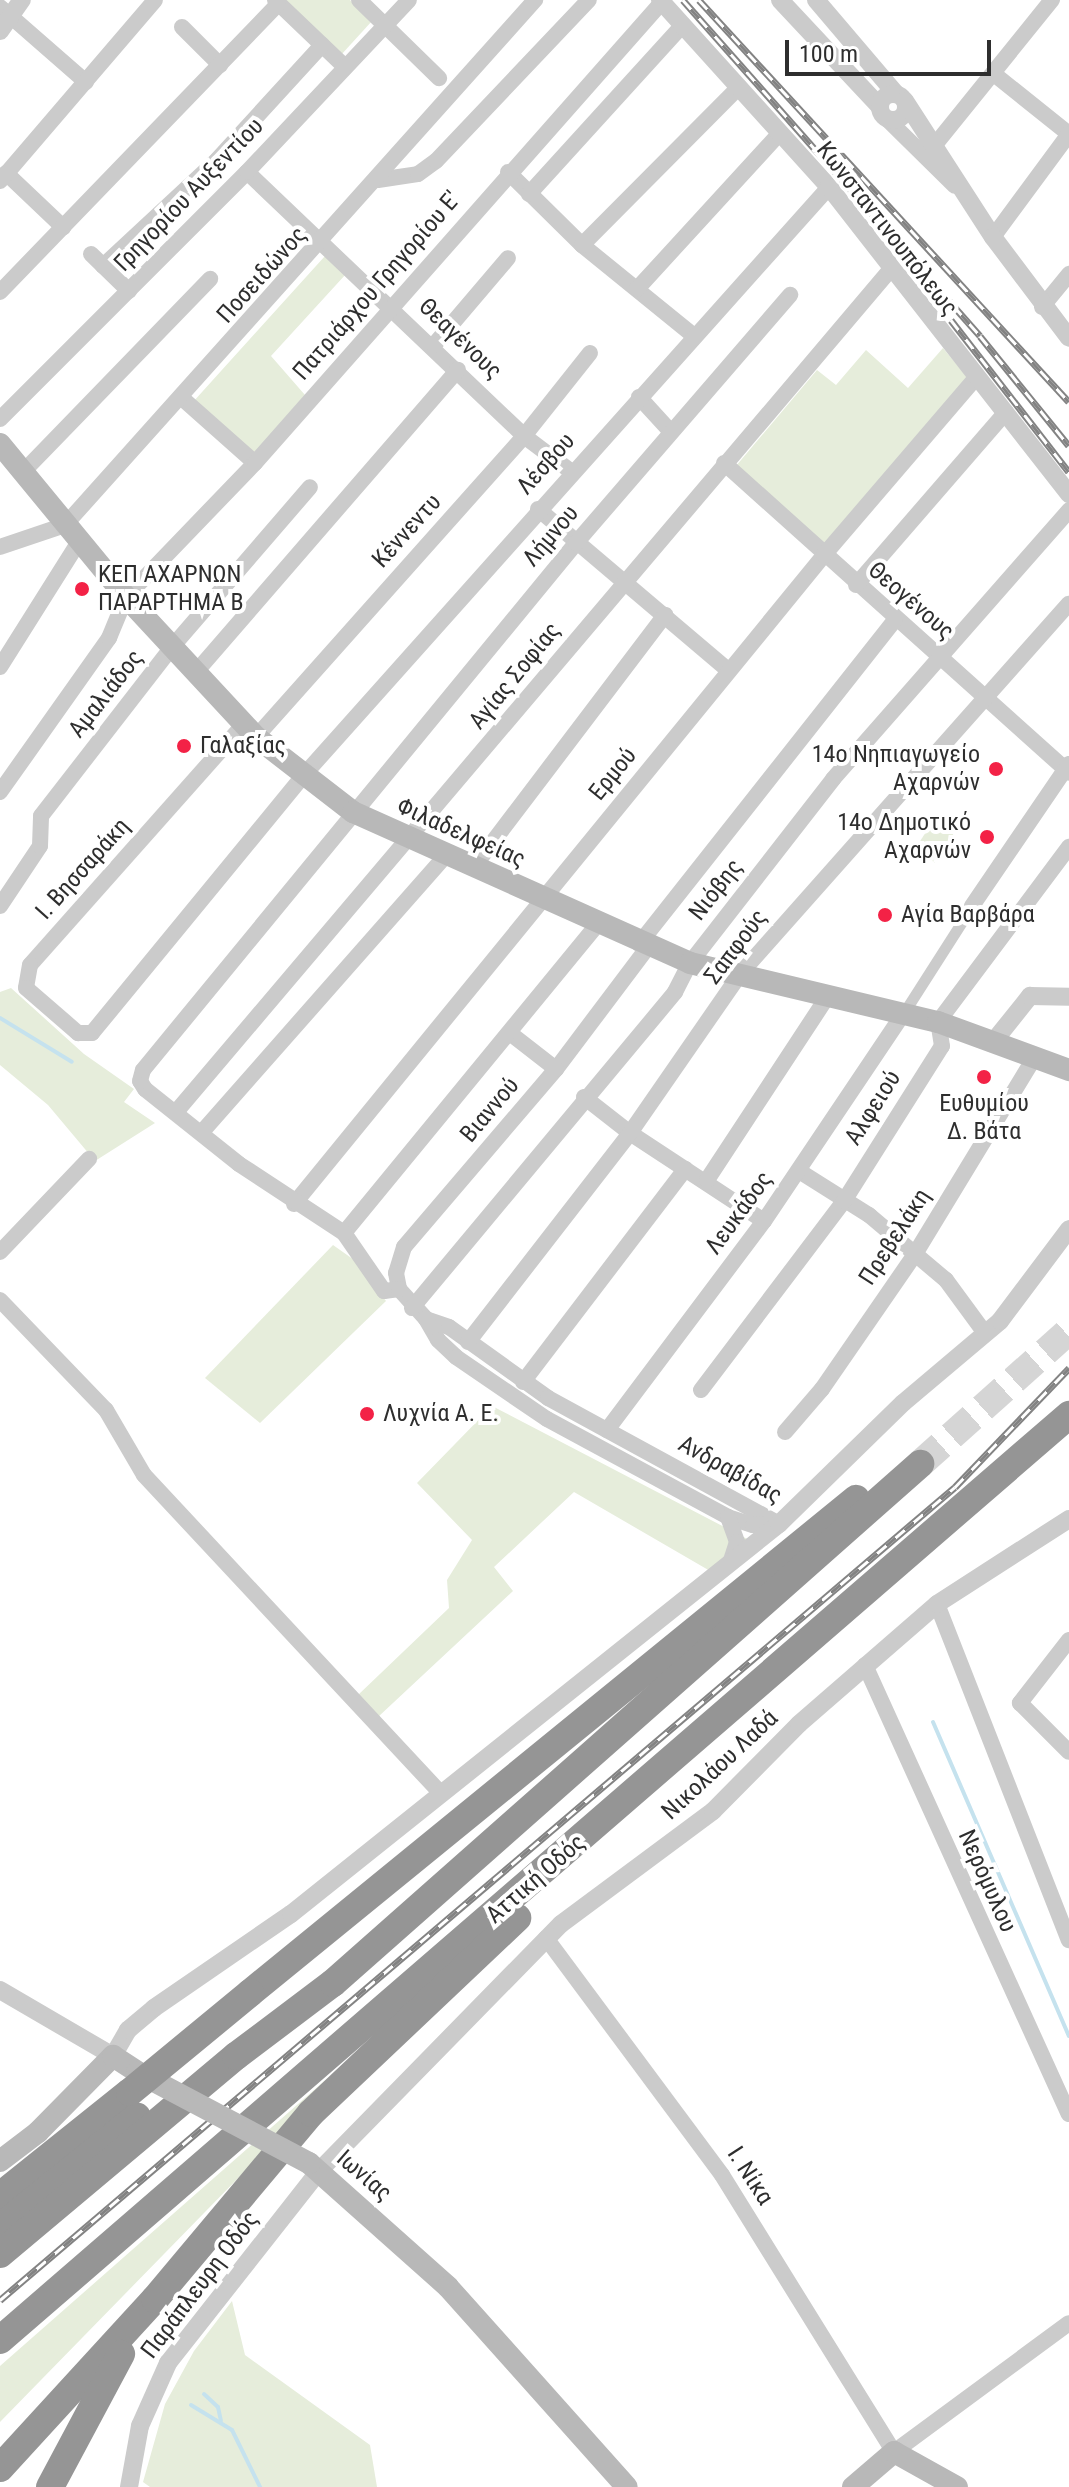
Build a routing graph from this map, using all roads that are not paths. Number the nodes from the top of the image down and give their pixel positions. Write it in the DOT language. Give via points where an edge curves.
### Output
graph roads {
  1 [pos="22,0"];
  2 [pos="155,0"];
  3 [pos="359,0"];
  4 [pos="409,0"];
  5 [pos="535,0"];
  6 [pos="589,0"];
  7 [pos="780,0"];
  8 [pos="816,0"];
  9 [pos="1052,0"];
  10 [pos="661,1"];
  11 [pos="277,2"];
  12 [pos="3,18"];
  13 [pos="385,25"];
  14 [pos="683,25"];
  15 [pos="182,27"];
  16 [pos="322,45"];
  17 [pos="220,65"];
  18 [pos="344,66"];
  19 [pos="994,74"];
  20 [pos="439,78"];
  21 [pos="86,82"];
  22 [pos="739,87"];
  23 [pos="900,97"];
  24 [pos="882,112"];
  25 [pos="780,133"];
  26 [pos="1069,134"];
  27 [pos="934,146"];
  28 [pos="247,172"];
  29 [pos="508,172"];
  30 [pos="3,177"];
  31 [pos="378,180"];
  32 [pos="829,187"];
  33 [pos="529,194"];
  34 [pos="968,198"];
  35 [pos="63,227"];
  36 [pos="993,237"];
  37 [pos="323,242"];
  38 [pos="582,245"];
  39 [pos="508,258"];
  40 [pos="890,270"];
  41 [pos="1069,274"];
  42 [pos="210,279"];
  43 [pos="637,289"];
  44 [pos="129,291"];
  45 [pos="0,292"];
  46 [pos="790,295"];
  47 [pos="392,306"];
  48 [pos="1042,307"];
  49 [pos="694,336"];
  50 [pos="1069,338"];
  51 [pos="434,345"];
  52 [pos="590,353"];
  53 [pos="458,370"];
  54 [pos="975,379"];
  55 [pos="639,397"];
  56 [pos="183,399"];
  57 [pos="1006,412"];
  58 [pos="0,419"];
  59 [pos="671,432"];
  60 [pos="524,436"];
  61 [pos="0,444"];
  62 [pos="255,463"];
  63 [pos="724,463"];
  64 [pos="23,472"];
  65 [pos="572,472"];
  66 [pos="310,487"];
  67 [pos="1069,494"];
  68 [pos="538,509"];
  69 [pos="1069,510"];
  70 [pos="72,534"];
  71 [pos="576,543"];
  72 [pos="0,547"];
  73 [pos="824,555"];
  74 [pos="624,580"];
  75 [pos="856,585"];
  76 [pos="126,597"];
  77 [pos="1069,604"];
  78 [pos="665,615"];
  79 [pos="895,620"];
  80 [pos="172,647"];
  81 [pos="937,656"];
  82 [pos="0,667"];
  83 [pos="729,671"];
  84 [pos="196,672"];
  85 [pos="982,696"];
  86 [pos="250,730"];
  87 [pos="1068,769"];
  88 [pos="303,776"];
  89 [pos="0,792"];
  90 [pos="353,812"];
  91 [pos="411,840"];
  92 [pos="1069,847"];
  93 [pos="445,856"];
  94 [pos="473,868"];
  95 [pos="543,898"];
  96 [pos="0,906"];
  97 [pos="972,906"];
  98 [pos="598,924"];
  99 [pos="644,945"];
  100 [pos="690,963"];
  101 [pos="740,974"];
  102 [pos="827,997"];
  103 [pos="1069,997"];
  104 [pos="901,1017"];
  105 [pos="938,1022"];
  106 [pos="92,1033"];
  107 [pos="511,1034"];
  108 [pos="994,1041"];
  109 [pos="1034,1058"];
  110 [pos="556,1069"];
  111 [pos="1069,1070"];
  112 [pos="1069,1082"];
  113 [pos="584,1097"];
  114 [pos="176,1112"];
  115 [pos="202,1132"];
  116 [pos="630,1133"];
  117 [pos="89,1159"];
  118 [pos="685,1169"];
  119 [pos="799,1171"];
  120 [pos="707,1180"];
  121 [pos="844,1201"];
  122 [pos="294,1204"];
  123 [pos="764,1221"];
  124 [pos="1069,1229"];
  125 [pos="344,1233"];
  126 [pos="0,1252"];
  127 [pos="915,1254"];
  128 [pos="399,1289"];
  129 [pos="0,1300"];
  130 [pos="412,1308"];
  131 [pos="426,1319"];
  132 [pos="985,1333"];
  133 [pos="468,1342"];
  134 [pos="523,1382"];
  135 [pos="701,1390"];
  136 [pos="1069,1415"];
  137 [pos="607,1430"];
  138 [pos="785,1432"];
  139 [pos="728,1517"];
  140 [pos="1069,1519"];
  141 [pos="779,1524"];
  142 [pos="730,1563"];
  143 [pos="937,1604"];
  144 [pos="1069,1640"];
  145 [pos="865,1665"];
  146 [pos="1069,1752"];
  147 [pos="440,1792"];
  148 [pos="612,1815"];
  149 [pos="546,1938"];
  150 [pos="1069,1940"];
  151 [pos="0,1990"];
  152 [pos="113,2056"];
  153 [pos="236,2056"];
  154 [pos="1069,2114"];
  155 [pos="0,2161"];
  156 [pos="314,2167"];
  157 [pos="0,2196"];
  158 [pos="0,2227"];
  159 [pos="0,2254"];
  160 [pos="155,2299"];
  161 [pos="1069,2323"];
  162 [pos="0,2340"];
  163 [pos="894,2452"];
  164 [pos="0,2468"];
  165 [pos="50,2487"];
  166 [pos="129,2487"];
  167 [pos="627,2487"];
  168 [pos="853,2487"];
  169 [pos="957,2487"];
  1 -- 12 [label="street"];
  2 -- 21 [label="street"];
  3 -- 13 [label="street"];
  4 -- 13 [label="street, Γρηγορίου Αυξεντίου"];
  5 -- 31 [label="street, Ποσειδώνος"];
  6 -- 31 [label="street" via="436,161 418,174"];
  7 -- 24 [label="street"];
  8 -- 23 [label="street"];
  9 -- 19 [label="street"];
  10 -- 14 [label="street, Κωνσταντινουπόλεως"];
  10 -- 29 [label="street, Πατριάρχου Γρηγορίου E'"];
  11 -- 16 [label="street"];
  11 -- 17 [label="street"];
  12 -- 21 [label="street"];
  13 -- 18 [label="street, Γρηγορίου Αυξεντίου"];
  13 -- 20 [label="street"];
  14 -- 22 [label="street, Κωνσταντινουπόλεως"];
  14 -- 33 [label="street"];
  15 -- 17 [label="street"];
  16 -- 18 [label="street"];
  16 -- 44 [label="street" via="217,160 97,260"];
  17 -- 35 [label="street"];
  18 -- 28 [label="street, Γρηγορίου Αυξεντίου"];
  19 -- 26 [label="street"];
  19 -- 27 [label="street"];
  21 -- 30 [label="street"];
  22 -- 25 [label="street, Κωνσταντινουπόλεως"];
  22 -- 38 [label="street"];
  23 -- 24 [label="street" via="885,96"];
  23 -- 27 [label="street"];
  24 -- 34 [label="street"];
  25 -- 32 [label="street, Κωνσταντινουπόλεως"];
  25 -- 43 [label="street"];
  26 -- 36 [label="street"];
  27 -- 34 [label="street"];
  28 -- 37 [label="street, Θεαγένους"];
  28 -- 44 [label="street, Γρηγορίου Αυξεντίου"];
  29 -- 33 [label="street"];
  29 -- 47 [label="street, Πατριάρχου Γρηγορίου E'"];
  30 -- 35 [label="street"];
  31 -- 37 [label="street, Ποσειδώνος"];
  32 -- 40 [label="street, Κωνσταντινουπόλεως"];
  32 -- 49 [label="street, Λέσβου"];
  33 -- 38 [label="street"];
  34 -- 36 [label="street"];
  35 -- 45 [label="street"];
  36 -- 48 [label="street"];
  37 -- 47 [label="street, Θεαγένους"];
  37 -- 56 [label="street, Ποσειδώνος"];
  38 -- 43 [label="street"];
  39 -- 51 [label="street"];
  40 -- 54 [label="street, Κωνσταντινουπόλεως"];
  40 -- 63 [label="street, Αγίας Σοφίας"];
  41 -- 48 [label="street"];
  42 -- 64 [label="street"];
  43 -- 49 [label="street"];
  44 -- 58 [label="street, Γρηγορίου Αυξεντίου"];
  46 -- 59 [label="street, Λήμνου"];
  47 -- 51 [label="street, Θεαγένους"];
  47 -- 62 [label="street, Πατριάρχου Γρηγορίου E'"];
  48 -- 50 [label="street"];
  49 -- 55 [label="street, Λέσβου"];
  51 -- 53 [label="street, Θεαγένους"];
  52 -- 60 [label="street, Κέννεντυ"];
  53 -- 60 [label="street, Θεαγένους"];
  53 -- 84 [label="street"];
  54 -- 57 [label="street, Κωνσταντινουπόλεως"];
  54 -- 73 [label="street, Ερμού"];
  55 -- 59 [label="street"];
  55 -- 65 [label="street, Λέσβου"];
  56 -- 62 [label="street"];
  56 -- 70 [label="street, Ποσειδώνος"];
  57 -- 67 [label="street, Κωνσταντινουπόλεως"];
  57 -- 75 [label="street"];
  59 -- 71 [label="street, Λήμνου"];
  60 -- 65 [label="street, Θεαγένους"];
  60 -- 86 [label="street, Κέννεντυ"];
  61 -- 64 [label="main road, Φιλαδελφείας"];
  62 -- 76 [label="street, Πατριάρχου Γρηγορίου E'"];
  63 -- 73 [label="street, Θεογένους"];
  63 -- 74 [label="street, Αγίας Σοφίας"];
  64 -- 70 [label="main road, Φιλαδελφείας"];
  65 -- 68 [label="street, Λέσβου"];
  66 -- 80 [label="street, Αμαλιάδος"];
  68 -- 71 [label="street"];
  68 -- 88 [label="street, Λέσβου"];
  69 -- 81 [label="street, Νιόβης"];
  70 -- 72 [label="street, Ποσειδώνος"];
  70 -- 76 [label="main road, Φιλαδελφείας"];
  70 -- 82 [label="street"];
  71 -- 74 [label="street"];
  71 -- 90 [label="street, Λήμνου"];
  73 -- 75 [label="street, Θεογένους"];
  73 -- 83 [label="street, Ερμού"];
  74 -- 78 [label="street"];
  74 -- 91 [label="street, Αγίας Σοφίας"];
  75 -- 79 [label="street, Θεογένους"];
  76 -- 80 [label="main road, Φιλαδελφείας"];
  76 -- 89 [label="street" via="109,638"];
  77 -- 85 [label="street, Σαπφούς"];
  78 -- 83 [label="street"];
  78 -- 94 [label="street"];
  79 -- 81 [label="street, Θεογένους"];
  79 -- 99 [label="street, Βιαννού"];
  80 -- 84 [label="main road, Φιλαδελφείας"];
  80 -- 96 [label="street, Αμαλιάδος" via="41,816 40,846"];
  81 -- 85 [label="street, Θεογένους"];
  81 -- 100 [label="street, Νιόβης"];
  83 -- 95 [label="street, Ερμού"];
  84 -- 86 [label="main road, Φιλαδελφείας"];
  85 -- 87 [label="street, Θεογένους"];
  85 -- 101 [label="street, Σαπφούς"];
  86 -- 88 [label="main road, Φιλαδελφείας"];
  86 -- 106 [label="street, Ι. Βησσαράκη" via="24,976 26,988 78,1033"];
  87 -- 97 [label="street"];
  88 -- 90 [label="main road, Φιλαδελφείας"];
  88 -- 106 [label="street, Λέσβου"];
  90 -- 91 [label="main road, Φιλαδελφείας"];
  90 -- 114 [label="street, Λήμνου" via="149,1062 140,1081"];
  91 -- 93 [label="main road, Φιλαδελφείας"];
  91 -- 114 [label="street, Αγίας Σοφίας"];
  92 -- 105 [label="street"];
  93 -- 94 [label="main road, Φιλαδελφείας"];
  93 -- 115 [label="street"];
  94 -- 95 [label="main road, Φιλαδελφείας"];
  95 -- 98 [label="main road, Φιλαδελφείας"];
  95 -- 122 [label="street, Ερμού"];
  97 -- 104 [label="street"];
  98 -- 99 [label="main road, Φιλαδελφείας"];
  98 -- 107 [label="street"];
  99 -- 100 [label="main road, Φιλαδελφείας"];
  99 -- 110 [label="street, Βιαννού"];
  100 -- 101 [label="main road, Φιλαδελφείας"];
  100 -- 113 [label="street, Νιόβης" via="675,992"];
  101 -- 102 [label="main road, Φιλαδελφείας"];
  101 -- 116 [label="street, Σαπφούς"];
  102 -- 104 [label="main road, Φιλαδελφείας"];
  102 -- 120 [label="street"];
  103 -- 108 [label="street" via="1030,996"];
  104 -- 105 [label="main road, Φιλαδελφείας"];
  104 -- 119 [label="street, Λευκάδος"];
  105 -- 108 [label="main road, Φιλαδελφείας"];
  105 -- 121 [label="street, Αλφειού" via="942,1046"];
  107 -- 110 [label="street"];
  107 -- 125 [label="street"];
  108 -- 109 [label="main road, Φιλαδελφείας"];
  109 -- 111 [label="main road, Φιλαδελφείας"];
  109 -- 112 [label="main road, Φιλαδελφείας"];
  109 -- 127 [label="street, Πρεβελάκη"];
  110 -- 128 [label="street, Βιαννού" via="404,1247 396,1273"];
  113 -- 116 [label="street"];
  113 -- 130 [label="street, Νιόβης"];
  114 -- 115 [label="street"];
  115 -- 122 [label="street"];
  116 -- 118 [label="street"];
  116 -- 133 [label="street, Σαπφούς"];
  117 -- 126 [label="street"];
  118 -- 120 [label="street"];
  118 -- 134 [label="street"];
  119 -- 121 [label="street"];
  119 -- 123 [label="street, Λευκάδος"];
  120 -- 123 [label="street"];
  121 -- 127 [label="street"];
  121 -- 135 [label="street, Αλφειού"];
  122 -- 125 [label="street"];
  123 -- 137 [label="street, Λευκάδος"];
  124 -- 132 [label="street" via="1019,1302"];
  125 -- 128 [label="street" via="384,1291"];
  127 -- 132 [label="street" via="971,1308"];
  127 -- 138 [label="street, Πρεβελάκη" via="822,1389"];
  128 -- 130 [label="street"];
  129 -- 147 [label="street" via="106,1410 144,1475"];
  130 -- 131 [label="street, Ανδραβίδας"];
  131 -- 133 [label="street, Ανδραβίδας" via="449,1327"];
  131 -- 139 [label="street, Ανδραβίδας" via="438,1340 512,1398"];
  132 -- 141 [label="street" via="903,1403"];
  133 -- 134 [label="street, Ανδραβίδας"];
  134 -- 137 [label="street, Ανδραβίδας"];
  136 -- 148 [label="highway, Αττική Οδός"];
  137 -- 141 [label="street, Ανδραβίδας"];
  139 -- 141 [label="street, Ανδραβίδας" via="753,1525"];
  139 -- 142 [label="street" via="737,1542"];
  140 -- 143 [label="street, Νικολάου Λαδά"];
  141 -- 142 [label="street"];
  142 -- 147 [label="street"];
  143 -- 145 [label="street, Νικολάου Λαδά"];
  143 -- 150 [label="street"];
  144 -- 146 [label="street" via="1020,1703"];
  145 -- 149 [label="street, Νικολάου Λαδά" via="713,1811"];
  145 -- 154 [label="street, Νερόμυλου"];
  147 -- 152 [label="street" via="291,1914 128,2030"];
  148 -- 160 [label="highway" via="548,1887 311,2113"];
  148 -- 162 [label="highway, Αττική Οδός"];
  149 -- 156 [label="street, Νικολάου Λαδά"];
  149 -- 163 [label="street, Ι. Νίκα" via="722,2175"];
  151 -- 152 [label="street, Ιωνίας"];
  152 -- 155 [label="main road" via="38,2132"];
  152 -- 156 [label="main road, Ιωνίας, bridge"];
  153 -- 157 [label="highway, bridge" via="333,1983 920,1464 868,1490"];
  153 -- 158 [label="highway" via="162,2098"];
  153 -- 159 [label="highway"];
  156 -- 166 [label="street, Παράπλευρη Οδός" via="168,2363 140,2426"];
  156 -- 167 [label="main road, Ιωνίας" via="448,2287"];
  160 -- 164 [label="highway"];
  160 -- 165 [label="highway" via="87,2410"];
  161 -- 163 [label="street"];
  163 -- 168 [label="main road"];
  163 -- 169 [label="main road"];
}
